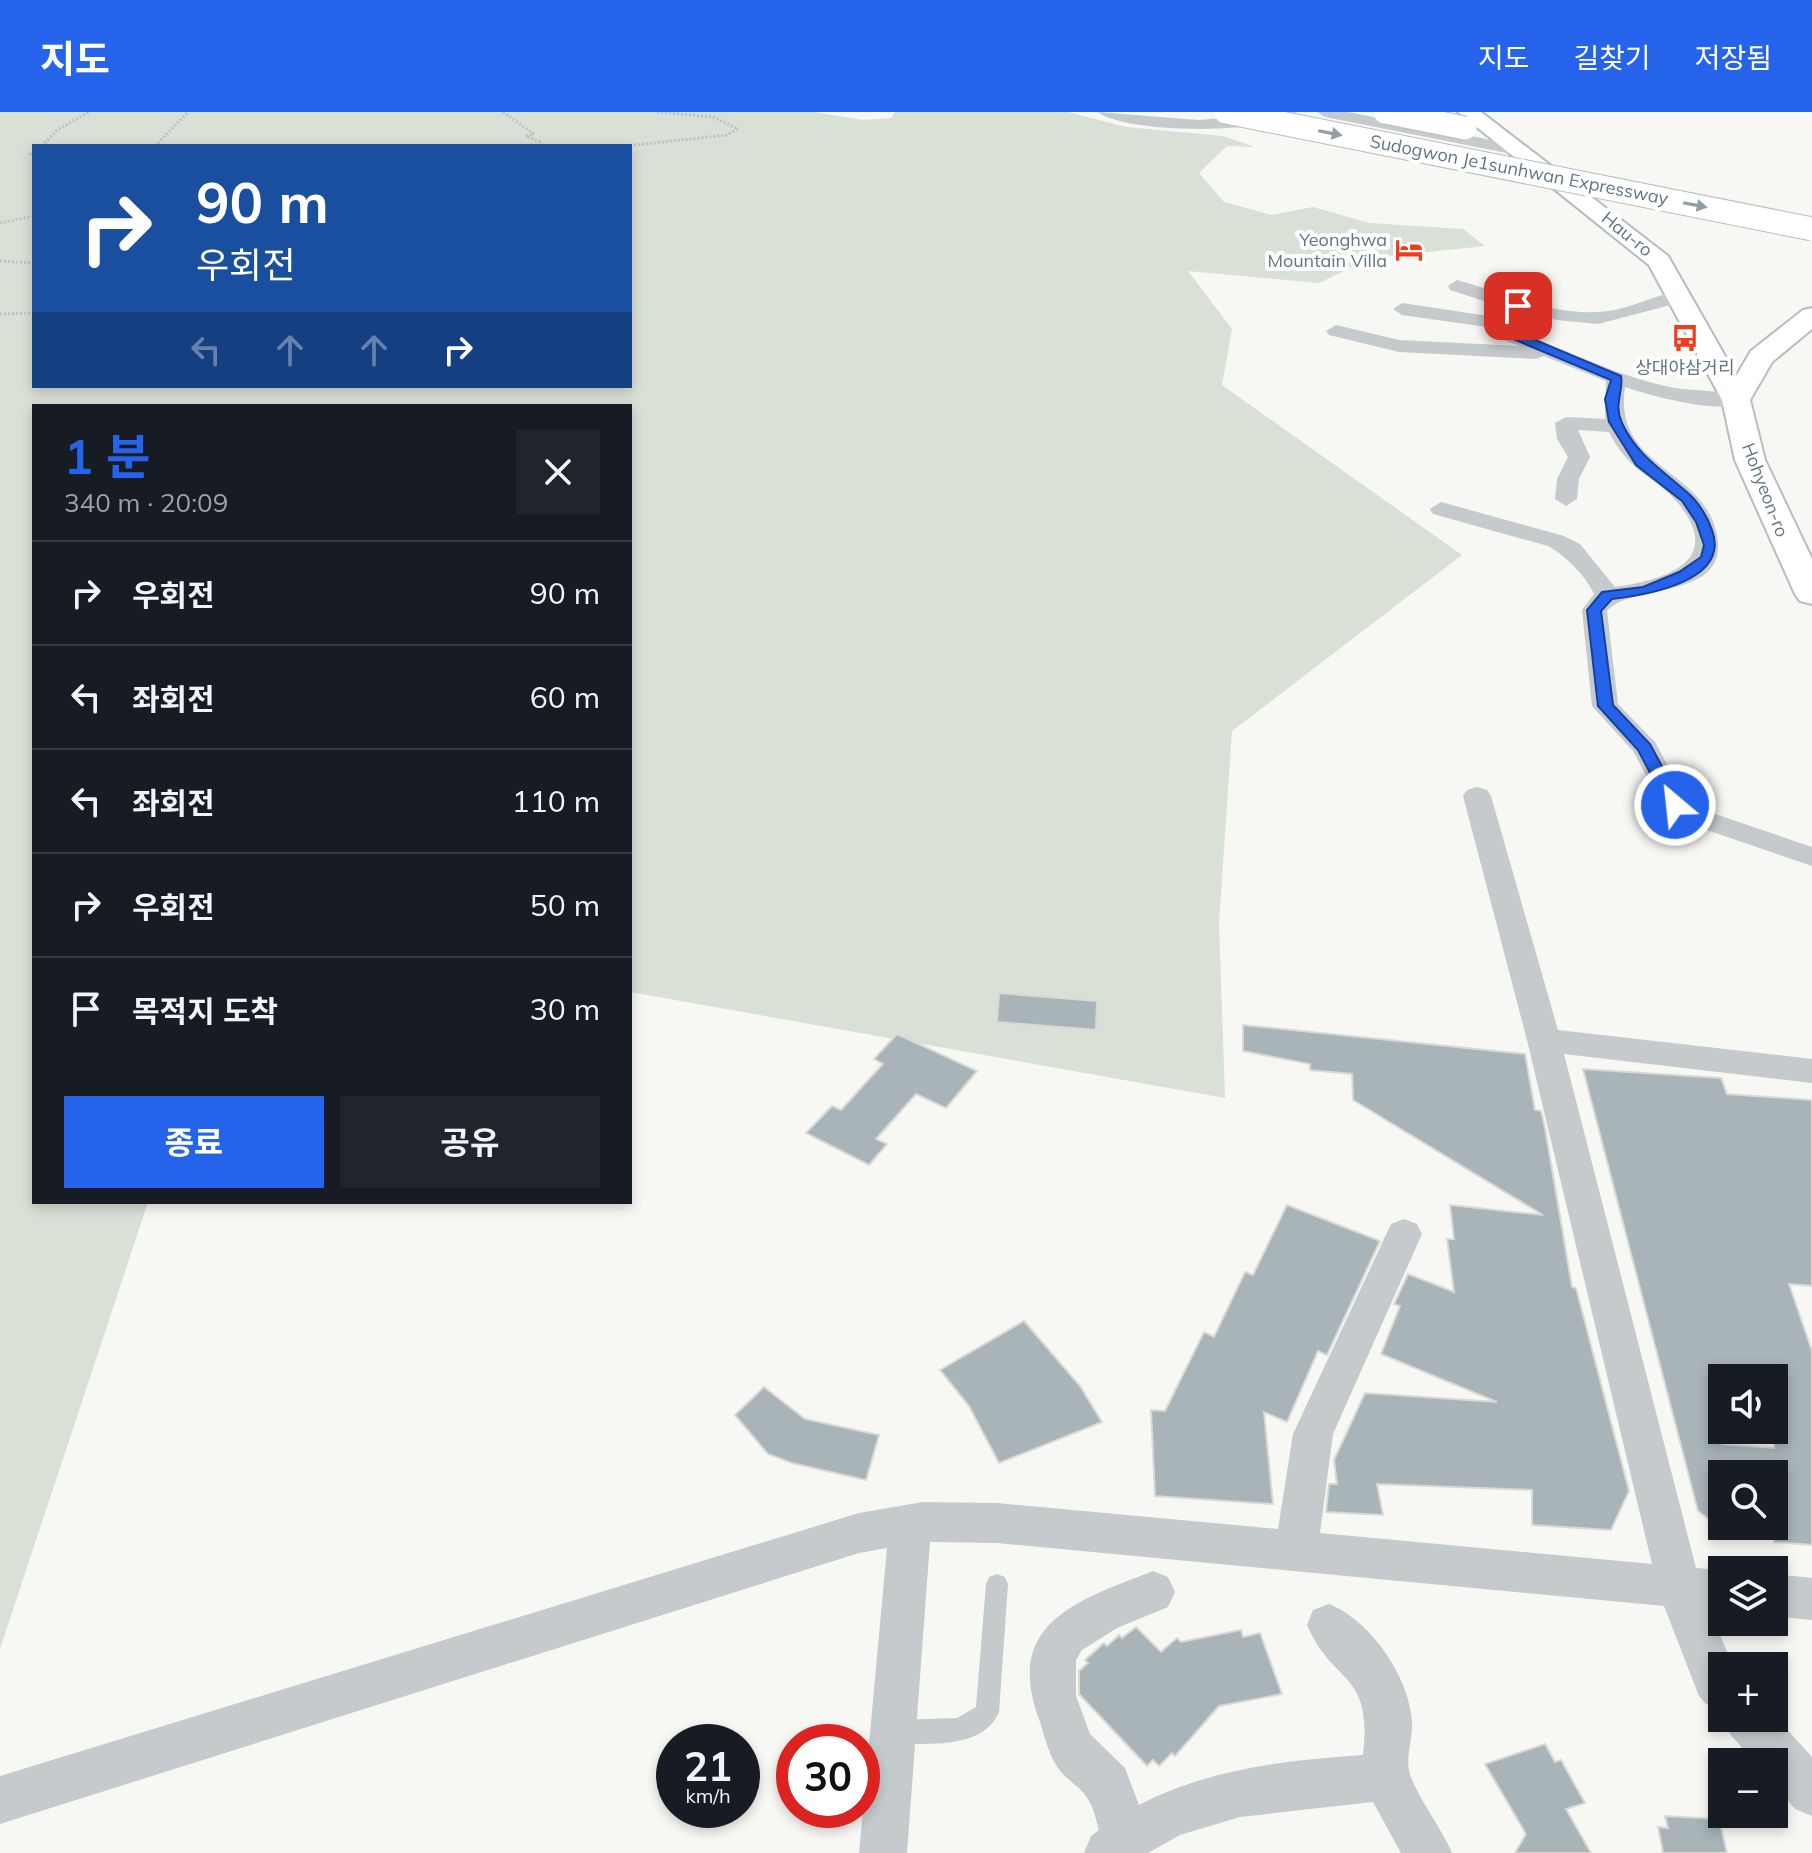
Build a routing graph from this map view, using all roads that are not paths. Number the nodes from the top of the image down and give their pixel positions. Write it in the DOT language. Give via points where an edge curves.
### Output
graph roads {
  1 [pos="1106,112"];
  2 [pos="1226,112"];
  3 [pos="1289,112"];
  4 [pos="1325,112"];
  5 [pos="1385,112"];
  6 [pos="1468,112"];
  7 [pos="1553,147"];
  8 [pos="1517,150"];
  9 [pos="1812,229"];
  10 [pos="1457,286"];
  11 [pos="1679,297"];
  12 [pos="1508,303"];
  13 [pos="1402,309"];
  14 [pos="1812,316"];
  15 [pos="1493,322"];
  16 [pos="1336,331"];
  17 [pos="1556,353"];
  18 [pos="1617,379"];
  19 [pos="1736,400"];
  20 [pos="1618,426"];
  21 [pos="1566,499"];
  22 [pos="1441,509"];
  23 [pos="1812,594"];
  24 [pos="1607,595"];
  25 [pos="1477,796"];
  26 [pos="1812,857"];
  27 [pos="1544,1040"];
  28 [pos="1812,1071"];
  29 [pos="1404,1234"];
  30 [pos="910,1523"];
  31 [pos="1296,1551"];
  32 [pos="997,1584"];
  33 [pos="1701,1589"];
  34 [pos="1153,1592"];
  35 [pos="1788,1596"];
  36 [pos="1812,1599"];
  37 [pos="1329,1625"];
  38 [pos="1711,1652"];
  39 [pos="893,1732"];
  40 [pos="1758,1732"];
  41 [pos="1386,1777"];
  42 [pos="1812,1792"];
  43 [pos="0,1800"];
  44 [pos="1117,1845"];
  45 [pos="883,1853"];
  46 [pos="1428,1853"];
  1 -- 3 [label="street" via="1168,126 1242,125"];
  2 -- 9 [label="main road, Sudogwon Je1sunhwan Expressway, one-way, bridge"];
  4 -- 8 [label="street"];
  5 -- 7 [label="main road, Sudogwon Je1sunhwan Expressway, bridge"];
  6 -- 8 [label="main road, Hau-ro"];
  8 -- 11 [label="main road, Hau-ro" via="1659,261"];
  10 -- 12 [label="street"];
  11 -- 12 [label="street" via="1654,300 1613,316"];
  11 -- 19 [label="main road, Hau-ro"];
  12 -- 15 [label="street"];
  13 -- 15 [label="street"];
  14 -- 19 [label="main road" via="1761,357"];
  15 -- 17 [label="street" via="1511,336"];
  16 -- 17 [label="street" via="1399,346"];
  17 -- 18 [label="street"];
  18 -- 19 [label="street" via="1695,400"];
  18 -- 20 [label="street" via="1611,399"];
  19 -- 23 [label="main road, Hohyeon-ro" via="1750,460"];
  20 -- 21 [label="street" via="1566,423 1579,457 1568,479"];
  20 -- 24 [label="street" via="1640,462 1687,499 1711,545 1707,558 1684,575 1646,591"];
  22 -- 24 [label="street" via="1572,549 1578,562 1602,580"];
  24 -- 26 [label="street" via="1594,610 1605,706 1645,748 1675,805"];
  25 -- 27 [label="street"];
  27 -- 28 [label="street"];
  27 -- 33 [label="street"];
  29 -- 31 [label="street" via="1313,1434"];
  30 -- 31 [label="street" via="997,1523"];
  30 -- 39 [label="street"];
  30 -- 43 [label="street" via="859,1533"];
  31 -- 33 [label="street"];
  32 -- 39 [label="lane" via="987,1712 978,1724 963,1730"];
  33 -- 38 [label="street"];
  34 -- 44 [label="street" via="1101,1613 1066,1635 1053,1655 1053,1696 1073,1750 1108,1785"];
  35 -- 36 [label="street"];
  37 -- 41 [label="street" via="1377,1679 1389,1720"];
  39 -- 45 [label="street"];
  40 -- 42 [label="street"];
  41 -- 44 [label="street" via="1291,1783 1166,1815"];
  41 -- 46 [label="street"];
}
